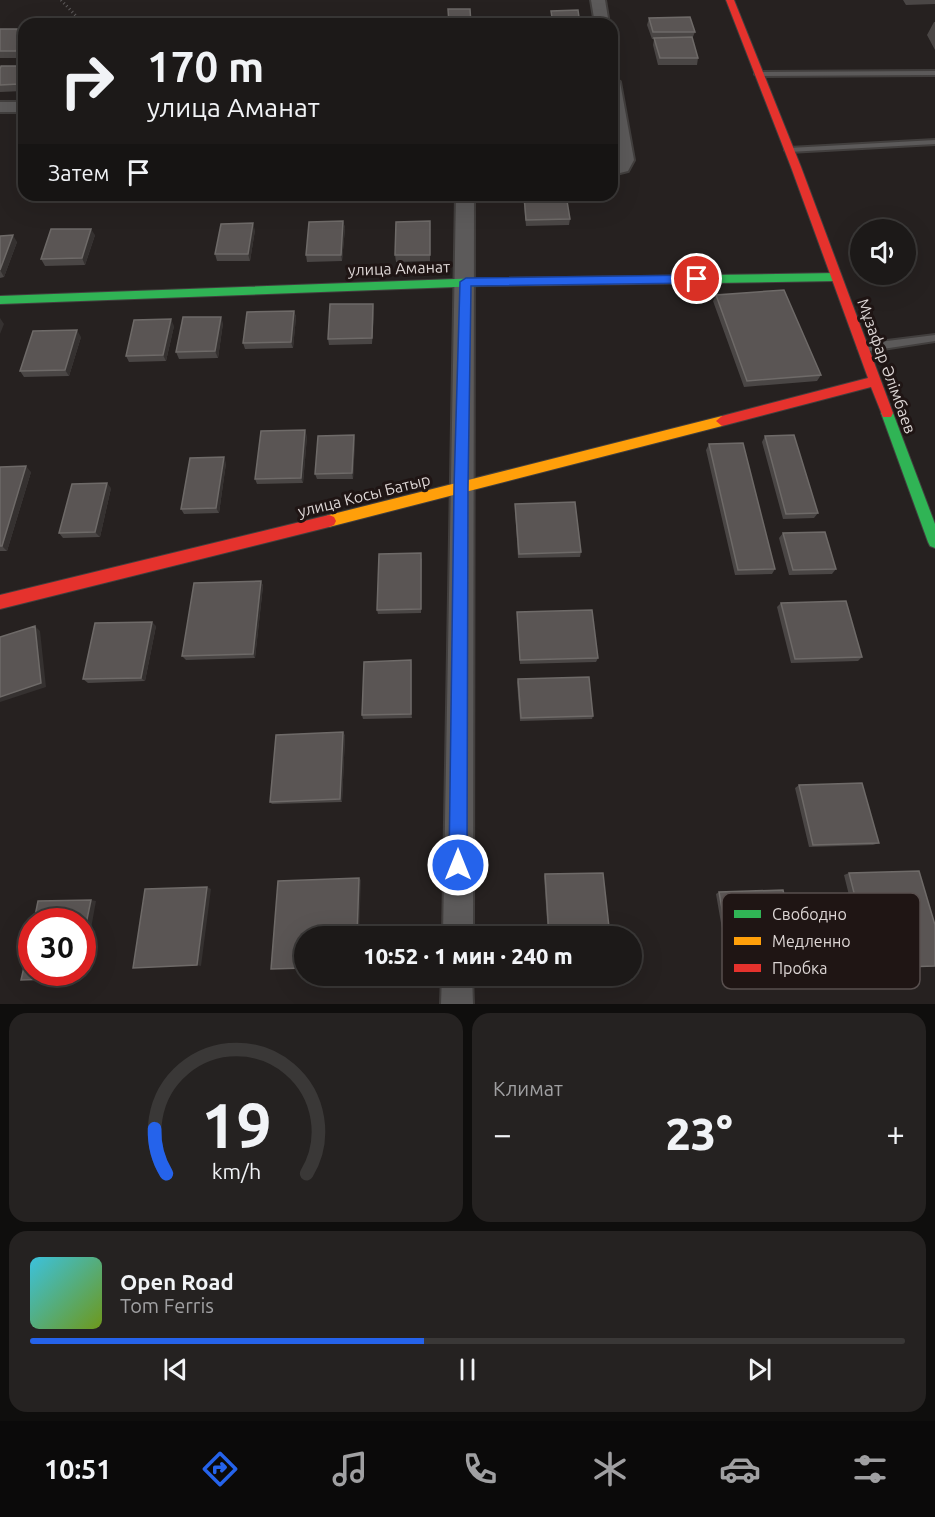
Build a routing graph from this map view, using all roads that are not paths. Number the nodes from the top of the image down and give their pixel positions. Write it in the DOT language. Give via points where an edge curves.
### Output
graph roads {
  1 [pos="598,0"];
  2 [pos="730,0"];
  3 [pos="601,18"];
  4 [pos="759,74"];
  5 [pos="935,74"];
  6 [pos="18,107"];
  7 [pos="0,108"];
  8 [pos="935,142"];
  9 [pos="789,150"];
  10 [pos="465,201"];
  11 [pos="836,277"];
  12 [pos="466,282"];
  13 [pos="0,300"];
  14 [pos="935,338"];
  15 [pos="863,348"];
  16 [pos="875,381"];
  17 [pos="461,488"];
  18 [pos="934,536"];
  19 [pos="0,602"];
  20 [pos="458,926"];
  21 [pos="457,986"];
  22 [pos="457,1004"];
  1 -- 3 [label="street"];
  2 -- 4 [label="street, Мұзафар Әлімбаев"];
  4 -- 5 [label="lane"];
  4 -- 9 [label="street, Мұзафар Әлімбаев"];
  6 -- 7 [label="street"];
  8 -- 9 [label="lane"];
  9 -- 11 [label="street, Мұзафар Әлімбаев"];
  10 -- 12 [label="street"];
  11 -- 12 [label="street, улица Аманат"];
  11 -- 15 [label="street, Мұзафар Әлімбаев"];
  12 -- 13 [label="street, улица Аманат"];
  12 -- 17 [label="street"];
  14 -- 15 [label="lane"];
  15 -- 16 [label="street, Мұзафар Әлімбаев"];
  16 -- 17 [label="street, улица Косы Батыр"];
  16 -- 18 [label="street, Мұзафар Әлімбаев"];
  17 -- 19 [label="street, улица Косы Батыр"];
  17 -- 20 [label="street"];
  21 -- 22 [label="street"];
}
